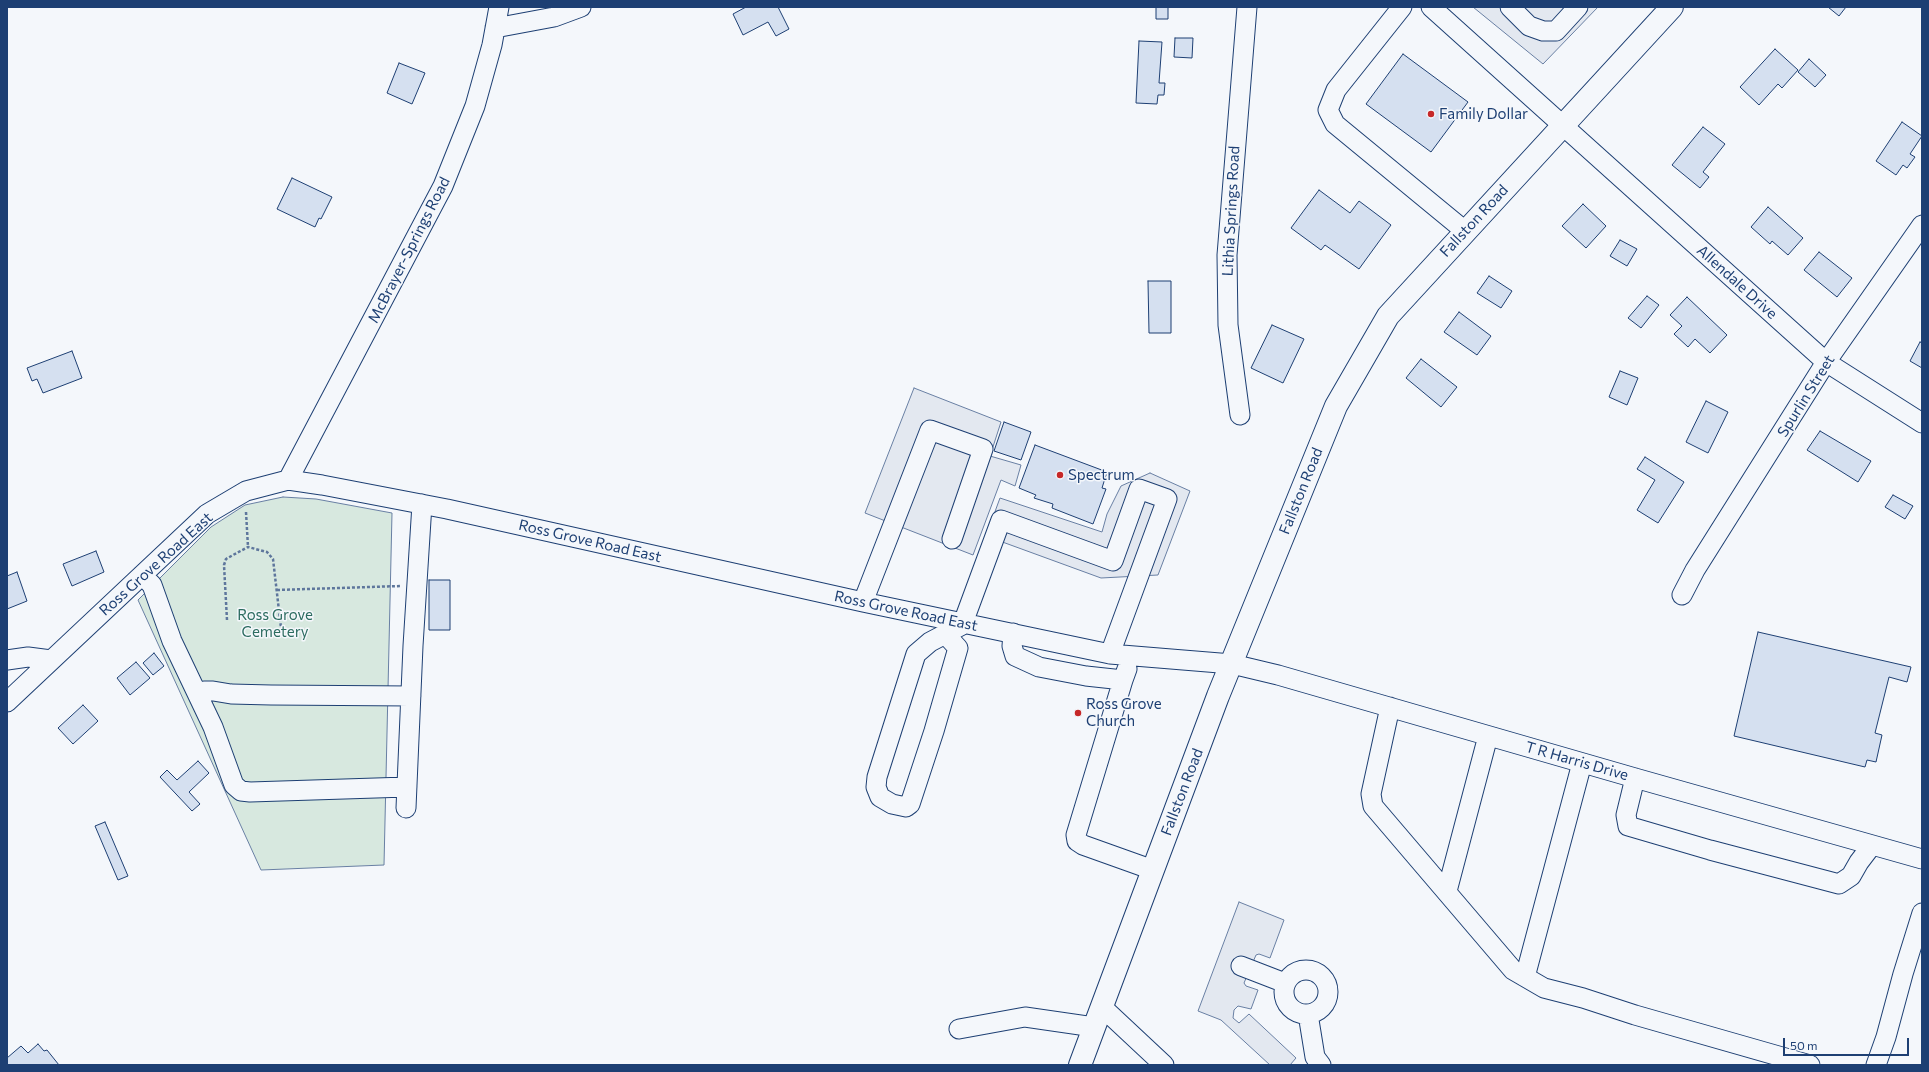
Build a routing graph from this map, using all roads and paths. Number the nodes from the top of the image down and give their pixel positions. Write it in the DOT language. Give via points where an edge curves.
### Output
graph roads {
  1 [pos="499,7"];
  2 [pos="581,7"];
  3 [pos="1247,7"];
  4 [pos="1402,7"];
  5 [pos="1431,7"];
  6 [pos="1510,7"];
  7 [pos="1578,7"];
  8 [pos="1672,7"];
  9 [pos="495,28"];
  10 [pos="1563,127"];
  11 [pos="1922,225"];
  12 [pos="1465,231"];
  13 [pos="1826,362"];
  14 [pos="1240,415"];
  15 [pos="1922,423"];
  16 [pos="288,480"];
  17 [pos="422,504"];
  18 [pos="245,505"];
  19 [pos="952,539"];
  20 [pos="248,547"];
  21 [pos="1112,561"];
  22 [pos="1140,572"];
  23 [pos="142,575"];
  24 [pos="391,586"];
  25 [pos="277,590"];
  26 [pos="1682,595"];
  27 [pos="863,602"];
  28 [pos="227,620"];
  29 [pos="964,623"];
  30 [pos="281,628"];
  31 [pos="1013,633"];
  32 [pos="952,641"];
  33 [pos="1110,654"];
  34 [pos="1131,656"];
  35 [pos="7,660"];
  36 [pos="51,660"];
  37 [pos="1232,664"];
  38 [pos="1123,680"];
  39 [pos="198,694"];
  40 [pos="411,696"];
  41 [pos="7,702"];
  42 [pos="1390,707"];
  43 [pos="1488,736"];
  44 [pos="1582,763"];
  45 [pos="1635,778"];
  46 [pos="407,787"];
  47 [pos="406,808"];
  48 [pos="1872,845"];
  49 [pos="1922,858"];
  50 [pos="1153,870"];
  51 [pos="1447,891"];
  52 [pos="1922,913"];
  53 [pos="1241,966"];
  54 [pos="1524,977"];
  55 [pos="1285,983"];
  56 [pos="1102,1007"];
  57 [pos="1308,1014"];
  58 [pos="1094,1027"];
  59 [pos="959,1029"];
  60 [pos="1317,1062"];
  61 [pos="1080,1065"];
  62 [pos="1164,1065"];
  63 [pos="1810,1065"];
  64 [pos="1876,1065"];
  1 -- 9 [label="street, McBrayer-Springs Road"];
  2 -- 9 [label="street" via="554,17"];
  3 -- 14 [label="street, Lithia Springs Road" via="1227,255 1228,325"];
  4 -- 12 [label="street" via="1336,90 1328,110 1335,124"];
  5 -- 10 [label="street"];
  6 -- 7 [label="street" via="1529,26 1543,31 1556,31"];
  8 -- 10 [label="main road, Fallston Road"];
  9 -- 16 [label="street, McBrayer-Springs Road" via="476,106 443,186"];
  10 -- 12 [label="main road, Fallston Road"];
  10 -- 13 [label="street, Allendale Drive"];
  11 -- 13 [label="street, Spurlin Street"];
  12 -- 37 [label="main road, Fallston Road" via="1388,316 1336,406"];
  13 -- 15 [label="street, Allendale Drive"];
  13 -- 26 [label="street, Spurlin Street" via="1694,570"];
  16 -- 17 [label="street, Ross Grove Road East"];
  16 -- 23 [label="street, Ross Grove Road East" via="246,491 207,514"];
  17 -- 27 [label="street, Ross Grove Road East"];
  17 -- 40 [label="street"];
  18 -- 20 [label="path"];
  19 -- 27 [label="street" via="983,449 930,430"];
  20 -- 25 [label="path" via="267,552 273,558"];
  20 -- 28 [label="path" via="226,559 224,565"];
  21 -- 22 [label="street"];
  21 -- 22 [label="street" via="1139,489 1167,499"];
  21 -- 29 [label="street" via="1001,520"];
  22 -- 33 [label="street"];
  23 -- 36 [label="street, Ross Grove Road East"];
  23 -- 39 [label="street" via="152,585 172,641"];
  24 -- 25 [label="path"];
  25 -- 30 [label="path"];
  27 -- 29 [label="street, Ross Grove Road East"];
  29 -- 31 [label="street, Ross Grove Road East"];
  29 -- 32 [label="street"];
  31 -- 33 [label="street, Ross Grove Road East"];
  31 -- 38 [label="street" via="1012,646 1015,656 1038,667"];
  32 -- 32 [label="street" via="930,642 916,654 877,777 876,787 880,798 892,804 906,807 910,804"];
  33 -- 34 [label="street, Ross Grove Road East"];
  34 -- 37 [label="street, Ross Grove Road East"];
  34 -- 38 [label="street"];
  35 -- 36 [label="street" via="28,657"];
  36 -- 41 [label="street, Ross Grove Road East"];
  37 -- 42 [label="street, T R Harris Drive"];
  37 -- 50 [label="main road, Fallston Road"];
  38 -- 50 [label="street" via="1076,835 1077,841 1083,845"];
  39 -- 40 [label="street" via="213,691 230,694"];
  39 -- 46 [label="street" via="213,727 228,773 234,785 241,791"];
  40 -- 46 [label="street"];
  42 -- 43 [label="street, T R Harris Drive"];
  42 -- 51 [label="street" via="1370,794 1373,806"];
  43 -- 44 [label="street, T R Harris Drive"];
  43 -- 51 [label="street"];
  44 -- 45 [label="street, T R Harris Drive"];
  44 -- 54 [label="street"];
  45 -- 48 [label="street, T R Harris Drive"];
  45 -- 48 [label="street" via="1626,815 1628,826 1710,850 1839,884 1852,876"];
  46 -- 47 [label="street"];
  48 -- 49 [label="street, T R Harris Drive"];
  50 -- 56 [label="main road, Fallston Road"];
  51 -- 54 [label="street" via="1513,970"];
  52 -- 64 [label="street"];
  53 -- 55 [label="street"];
  54 -- 63 [label="street" via="1544,988"];
  55 -- 57 [label="street" via="1284,992 1289,1006 1295,1011"];
  55 -- 57 [label="street" via="1296,972 1303,970 1314,971 1326,981 1326,1001 1316,1012"];
  56 -- 58 [label="main road, Fallston Road"];
  56 -- 62 [label="street"];
  57 -- 60 [label="street"];
  58 -- 59 [label="street" via="1025,1017"];
  58 -- 61 [label="main road, Fallston Road"];
}
